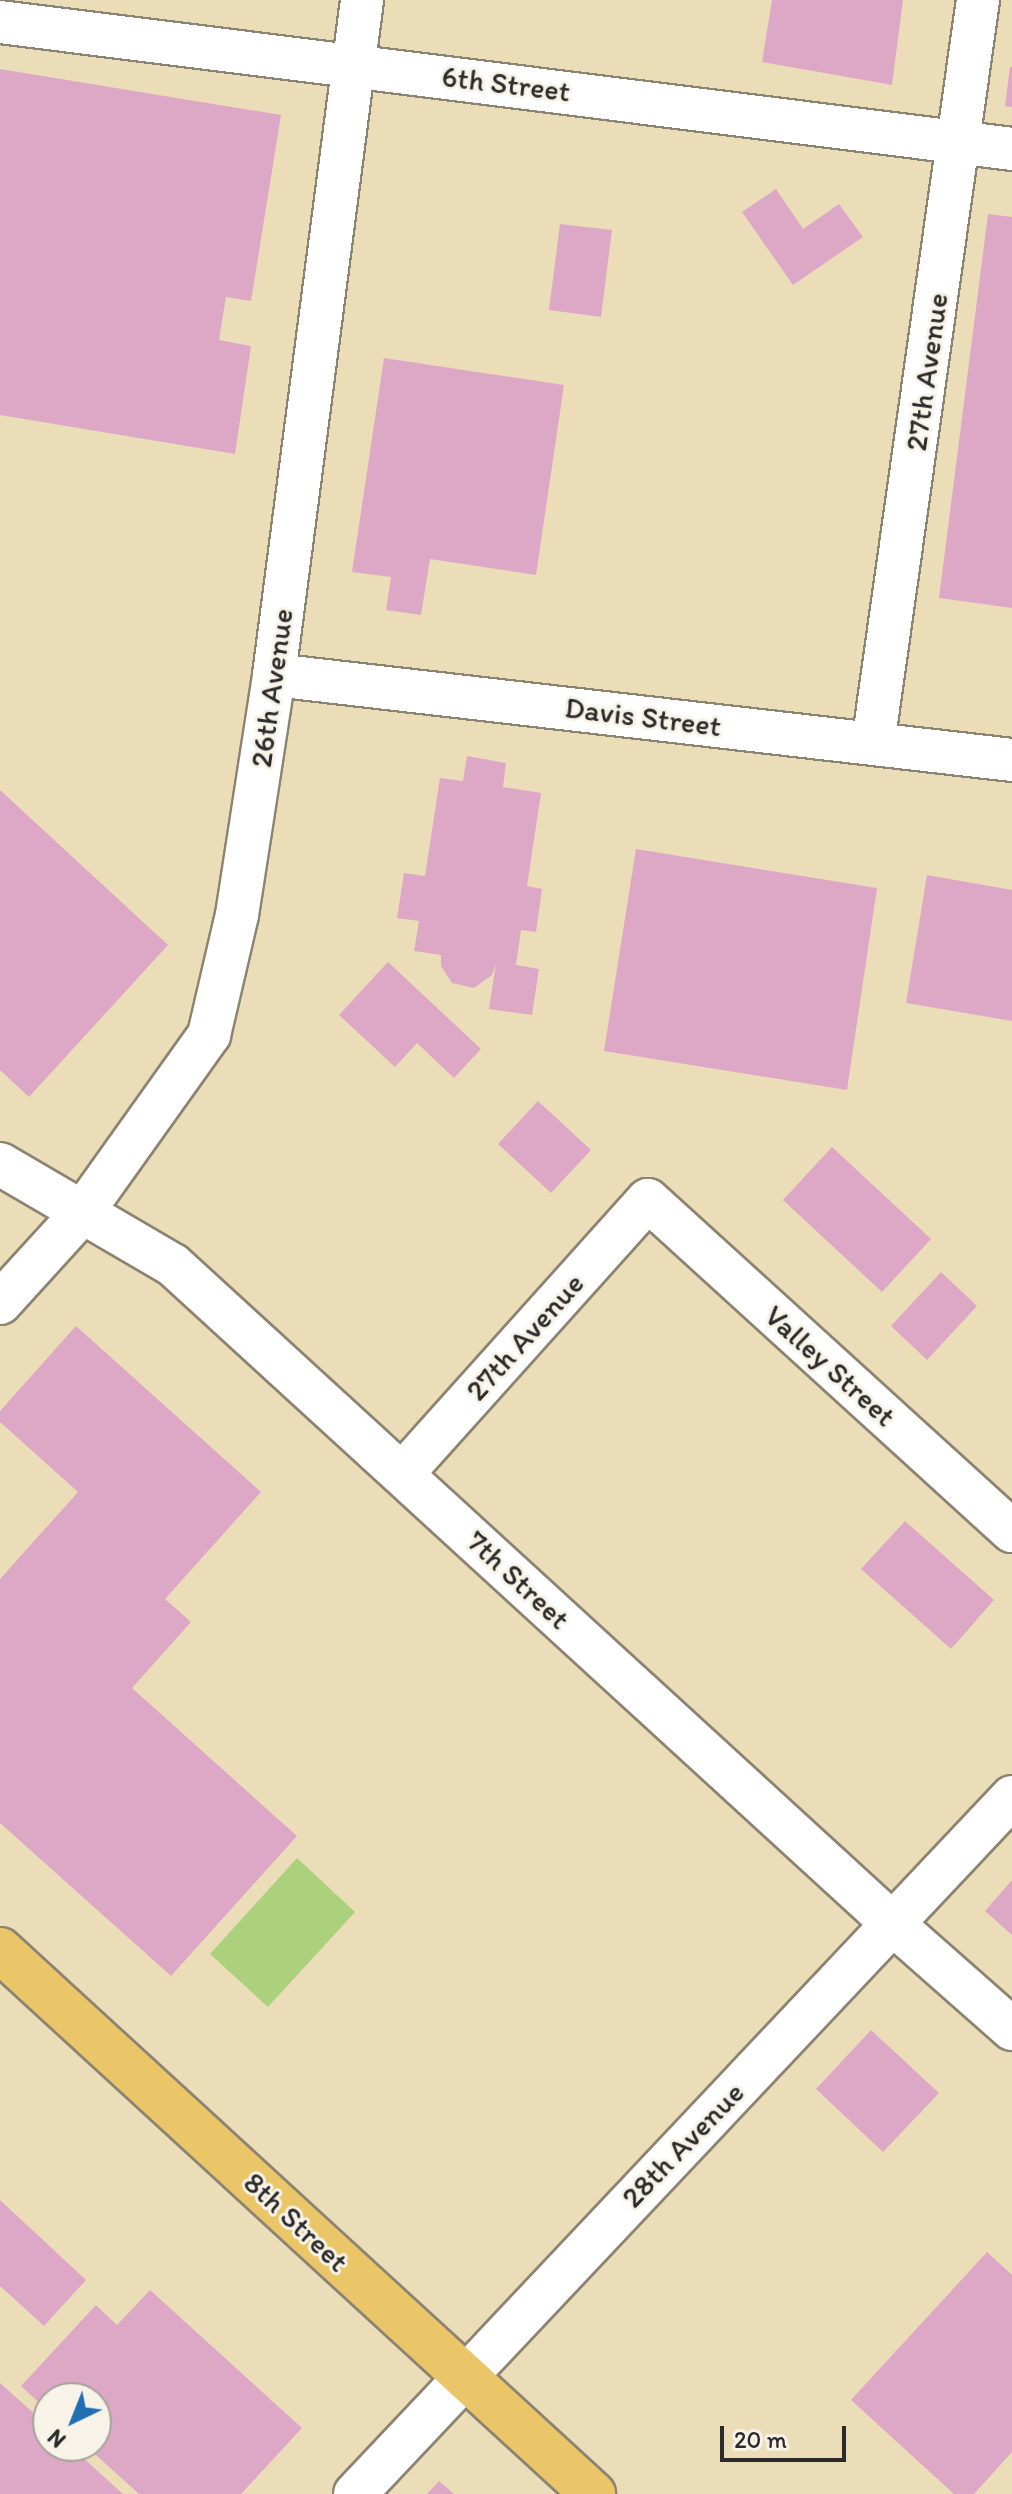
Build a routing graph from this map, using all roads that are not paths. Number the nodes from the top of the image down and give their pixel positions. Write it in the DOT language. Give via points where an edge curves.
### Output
graph roads {
  1 [pos="362,0"];
  2 [pos="978,0"];
  3 [pos="0,22"];
  4 [pos="355,65"];
  5 [pos="960,142"];
  6 [pos="1012,149"];
  7 [pos="274,675"];
  8 [pos="873,744"];
  9 [pos="1012,760"];
  10 [pos="0,1164"];
  11 [pos="648,1200"];
  12 [pos="82,1213"];
  13 [pos="0,1303"];
  14 [pos="402,1474"];
  15 [pos="1012,1531"];
  16 [pos="1012,1797"];
  17 [pos="893,1924"];
  18 [pos="0,1950"];
  19 [pos="1012,2029"];
  20 [pos="463,2377"];
  21 [pos="355,2494"];
  22 [pos="593,2494"];
  1 -- 4 [label="street, 26th Avenue"];
  2 -- 5 [label="street, 27th Avenue"];
  3 -- 4 [label="street, 6th Street"];
  4 -- 5 [label="street, 6th Street"];
  4 -- 7 [label="street, 26th Avenue"];
  5 -- 6 [label="street, 6th Street"];
  5 -- 8 [label="street, 27th Avenue"];
  7 -- 8 [label="street, Davis Street"];
  7 -- 12 [label="street, 26th Avenue" via="237,915 209,1035"];
  8 -- 9 [label="street, Davis Street"];
  10 -- 12 [label="street, 7th Street"];
  11 -- 14 [label="street, 27th Avenue"];
  11 -- 15 [label="street, Valley Street"];
  12 -- 13 [label="street, 26th Avenue"];
  12 -- 14 [label="street, 7th Street" via="173,1265"];
  14 -- 17 [label="street, 7th Street"];
  16 -- 17 [label="street, 28th Avenue"];
  17 -- 19 [label="street, 7th Street"];
  17 -- 20 [label="street, 28th Avenue"];
  18 -- 20 [label="main road, 8th Street"];
  20 -- 21 [label="street, 28th Avenue"];
  20 -- 22 [label="main road, 8th Street"];
}
